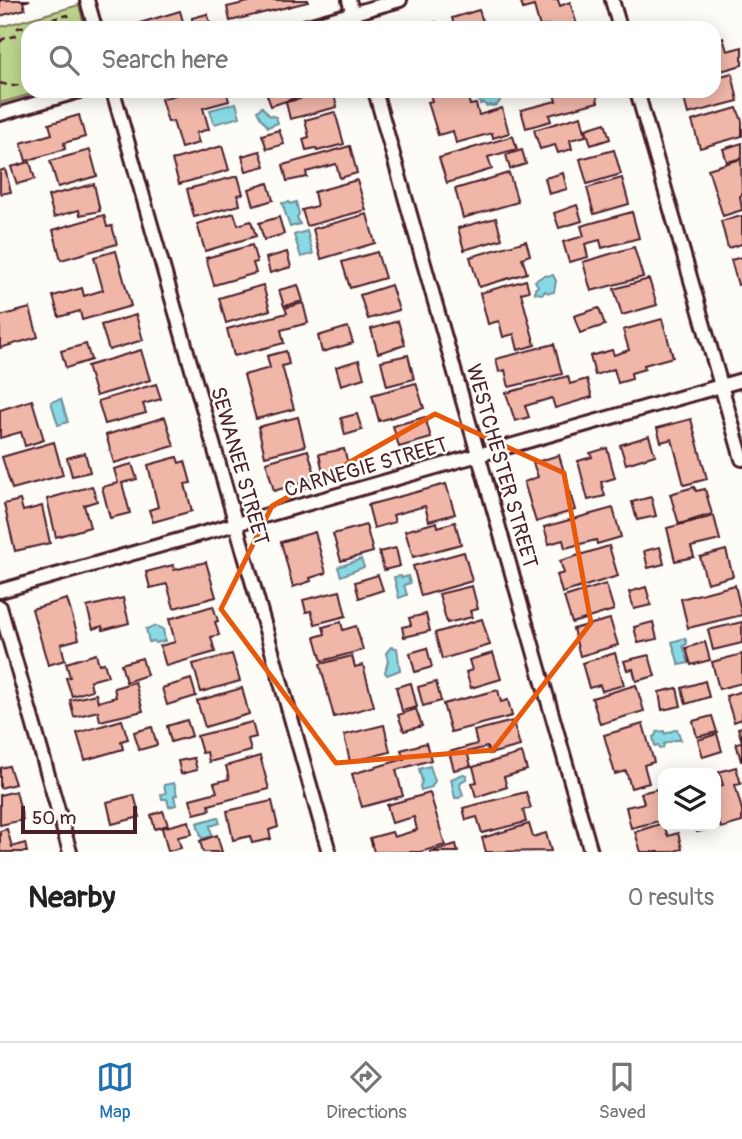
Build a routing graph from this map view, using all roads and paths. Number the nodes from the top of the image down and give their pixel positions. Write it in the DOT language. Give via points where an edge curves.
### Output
graph roads {
  1 [pos="87,0"];
  2 [pos="349,0"];
  3 [pos="400,0"];
  4 [pos="612,0"];
  5 [pos="353,13"];
  6 [pos="47,21"];
  7 [pos="70,21"];
  8 [pos="93,21"];
  9 [pos="325,21"];
  10 [pos="355,21"];
  11 [pos="618,21"];
  12 [pos="21,28"];
  13 [pos="0,42"];
  14 [pos="0,83"];
  15 [pos="21,84"];
  16 [pos="55,98"];
  17 [pos="115,98"];
  18 [pos="377,98"];
  19 [pos="640,98"];
  20 [pos="0,114"];
  21 [pos="742,380"];
  22 [pos="721,386"];
  23 [pos="478,455"];
  24 [pos="742,459"];
  25 [pos="236,524"];
  26 [pos="0,590"];
  27 [pos="0,607"];
  28 [pos="70,852"];
  29 [pos="329,852"];
  30 [pos="591,852"];
  1 -- 8 [label="street"];
  2 -- 5 [label="street"];
  3 -- 5 [label="street"];
  4 -- 11 [label="street"];
  5 -- 9 [label="street"];
  5 -- 10 [label="street"];
  6 -- 7 [label="path" via="68,15"];
  12 -- 13 [label="path"];
  14 -- 15 [label="path"];
  16 -- 20 [label="street"];
  17 -- 25 [label="street, SEWANEE STREET"];
  18 -- 23 [label="street, WESTCHESTER STREET"];
  19 -- 22 [label="street"];
  21 -- 22 [label="street, CARNEGIE STREET"];
  22 -- 23 [label="street, CARNEGIE STREET"];
  22 -- 24 [label="street"];
  23 -- 25 [label="street, CARNEGIE STREET"];
  23 -- 30 [label="street, WESTCHESTER STREET"];
  25 -- 26 [label="street, CARNEGIE STREET"];
  25 -- 29 [label="street, SEWANEE STREET"];
  27 -- 28 [label="street"];
}
